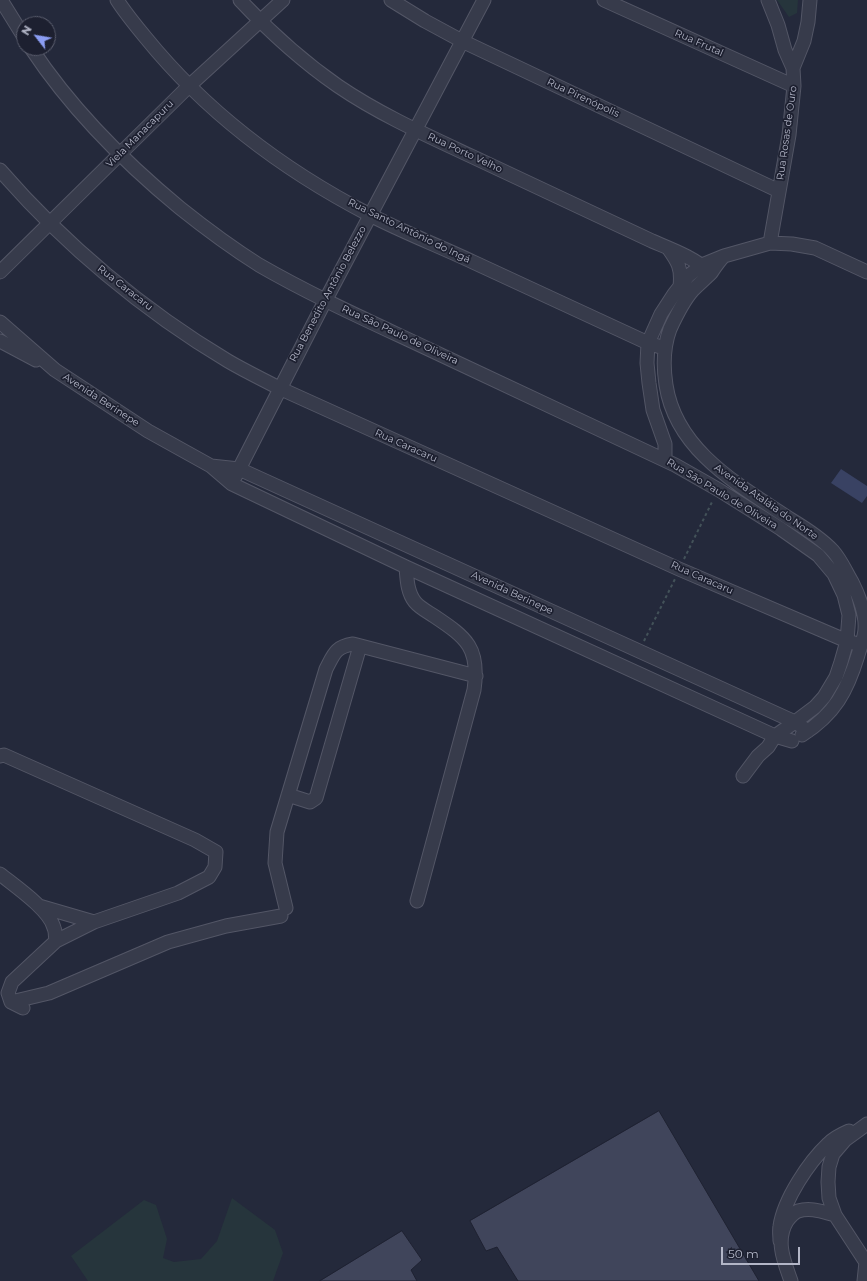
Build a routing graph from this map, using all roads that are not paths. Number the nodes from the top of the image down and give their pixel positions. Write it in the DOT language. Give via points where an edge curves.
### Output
graph roads {
  1 [pos="1,0"];
  2 [pos="117,0"];
  3 [pos="240,0"];
  4 [pos="282,0"];
  5 [pos="390,0"];
  6 [pos="484,0"];
  7 [pos="604,0"];
  8 [pos="768,0"];
  9 [pos="810,0"];
  10 [pos="260,21"];
  11 [pos="16,24"];
  12 [pos="462,41"];
  13 [pos="37,56"];
  14 [pos="793,68"];
  15 [pos="189,86"];
  16 [pos="794,86"];
  17 [pos="415,129"];
  18 [pos="119,155"];
  19 [pos="0,170"];
  20 [pos="779,191"];
  21 [pos="370,215"];
  22 [pos="51,223"];
  23 [pos="770,243"];
  24 [pos="668,248"];
  25 [pos="706,269"];
  26 [pos="0,272"];
  27 [pos="867,272"];
  28 [pos="680,286"];
  29 [pos="325,300"];
  30 [pos="0,322"];
  31 [pos="0,341"];
  32 [pos="648,343"];
  33 [pos="664,348"];
  34 [pos="55,370"];
  35 [pos="279,388"];
  36 [pos="665,460"];
  37 [pos="212,466"];
  38 [pos="239,468"];
  39 [pos="232,484"];
  40 [pos="818,555"];
  41 [pos="406,567"];
  42 [pos="849,615"];
  43 [pos="865,618"];
  44 [pos="847,641"];
  45 [pos="861,645"];
  46 [pos="360,646"];
  47 [pos="476,676"];
  48 [pos="795,722"];
  49 [pos="808,731"];
  50 [pos="771,741"];
  51 [pos="792,741"];
  52 [pos="0,756"];
  53 [pos="743,776"];
  54 [pos="288,795"];
  55 [pos="0,874"];
  56 [pos="416,900"];
  57 [pos="39,906"];
  58 [pos="94,922"];
  59 [pos="56,941"];
  60 [pos="11,1002"];
  61 [pos="23,1008"];
  62 [pos="867,1123"];
  63 [pos="835,1215"];
  64 [pos="780,1241"];
  65 [pos="866,1263"];
  66 [pos="791,1281"];
  67 [pos="864,1281"];
  1 -- 11 [label="street"];
  2 -- 15 [label="street, Rua Santo Antônio do Ingá" via="159,54"];
  3 -- 10 [label="street, Rua Porto Velho"];
  4 -- 10 [label="street, Viela Manacapuru"];
  5 -- 12 [label="street, Rua Pirenópolis"];
  6 -- 12 [label="street, Rua Benedito Antônio Belezzo"];
  7 -- 16 [label="street, Rua Frutal"];
  8 -- 14 [label="street"];
  9 -- 14 [label="street, Rua Rosas de Ouro" via="804,41"];
  10 -- 15 [label="street, Viela Manacapuru"];
  10 -- 17 [label="street, Rua Porto Velho" via="303,60 339,86"];
  12 -- 17 [label="street, Rua Benedito Antônio Belezzo"];
  12 -- 20 [label="street, Rua Pirenópolis"];
  13 -- 18 [label="street, Rua São Paulo de Oliveira" via="76,108"];
  14 -- 16 [label="street, Rua Rosas de Ouro"];
  15 -- 18 [label="street, Viela Manacapuru"];
  15 -- 21 [label="street, Rua Santo Antônio do Ingá" via="257,145"];
  16 -- 20 [label="street, Rua Rosas de Ouro"];
  17 -- 21 [label="street, Rua Benedito Antônio Belezzo"];
  17 -- 24 [label="street, Rua Porto Velho"];
  18 -- 22 [label="street, Viela Manacapuru"];
  18 -- 29 [label="street, Rua São Paulo de Oliveira" via="205,228 259,264"];
  19 -- 22 [label="street, Rua Caracaru"];
  20 -- 23 [label="street, Rua Rosas de Ouro"];
  21 -- 29 [label="street, Rua Benedito Antônio Belezzo"];
  21 -- 32 [label="street, Rua Santo Antônio do Ingá"];
  22 -- 26 [label="street, Viela Manacapuru"];
  22 -- 35 [label="street, Rua Caracaru" via="98,268 172,324 229,362"];
  23 -- 25 [label="street, Avenida Ataláia do Norte" via="724,256"];
  23 -- 27 [label="street, Avenida Ataláia do Norte" via="815,248"];
  24 -- 25 [label="street, Rua Porto Velho" via="686,255"];
  24 -- 28 [label="street" via="680,268"];
  25 -- 28 [label="street, Avenida Ataláia do Norte" via="688,276"];
  25 -- 33 [label="street, Avenida Ataláia do Norte" via="670,328"];
  28 -- 32 [label="street, Avenida Ataláia do Norte" via="661,314"];
  29 -- 35 [label="street, Rua Benedito Antônio Belezzo"];
  29 -- 36 [label="street, Rua São Paulo de Oliveira"];
  30 -- 34 [label="street, Avenida Berinepe"];
  31 -- 34 [label="street"];
  32 -- 33 [label="street, Rua Santo Antônio do Ingá"];
  32 -- 36 [label="street, Avenida Ataláia do Norte" via="648,383 653,410 666,444"];
  33 -- 43 [label="street, Avenida Ataláia do Norte" via="667,393 673,414 684,433 725,476 804,528 835,553 856,590"];
  34 -- 37 [label="street, Avenida Berinepe" via="148,431"];
  35 -- 38 [label="street, Rua Benedito Antônio Belezzo"];
  35 -- 44 [label="street, Rua Caracaru" via="680,569"];
  36 -- 40 [label="street, Rua São Paulo de Oliveira" via="719,490"];
  37 -- 38 [label="street, Avenida Berinepe"];
  37 -- 39 [label="street, Avenida Berinepe"];
  38 -- 39 [label="street, Rua Benedito Antônio Belezzo"];
  38 -- 48 [label="street, Avenida Berinepe"];
  39 -- 41 [label="street, Avenida Berinepe"];
  40 -- 42 [label="street, Avenida Ataláia do Norte" via="834,574 844,595"];
  41 -- 47 [label="street" via="407,584 414,601 463,637 470,646 475,660"];
  41 -- 50 [label="street, Avenida Berinepe"];
  42 -- 43 [label="street"];
  42 -- 44 [label="street, Avenida Ataláia do Norte"];
  43 -- 45 [label="street, Avenida Ataláia do Norte"];
  44 -- 45 [label="street, Rua Caracaru"];
  44 -- 48 [label="street, Avenida Ataláia do Norte" via="836,677 824,696 815,707"];
  45 -- 49 [label="street, Avenida Ataláia do Norte" via="844,692 830,712"];
  46 -- 47 [label="street"];
  46 -- 54 [label="street" via="343,645 335,651 326,669"];
  46 -- 54 [label="street" via="316,798 310,802"];
  47 -- 56 [label="street"];
  48 -- 49 [label="street, Avenida Berinepe"];
  48 -- 50 [label="street, Avenida Ataláia do Norte"];
  49 -- 51 [label="street, Avenida Ataláia do Norte"];
  50 -- 51 [label="street, Avenida Berinepe"];
  50 -- 53 [label="street, Avenida Ataláia do Norte"];
  52 -- 58 [label="street" via="4,755 195,840 216,852 215,867 209,877 178,893"];
  54 -- 60 [label="street" via="277,832 275,863 284,912 168,942 50,993"];
  55 -- 57 [label="street"];
  57 -- 58 [label="street"];
  57 -- 59 [label="street" via="54,928"];
  58 -- 59 [label="street"];
  59 -- 60 [label="street" via="12,982 8,993"];
  60 -- 61 [label="street"];
  62 -- 63 [label="street" via="845,1140 833,1154 828,1182 829,1198"];
  62 -- 64 [label="street" via="846,1132 828,1144 804,1174 784,1210"];
  63 -- 64 [label="street" via="814,1210 798,1211 788,1220"];
  63 -- 65 [label="street"];
  64 -- 66 [label="street"];
  65 -- 67 [label="street"];
}
